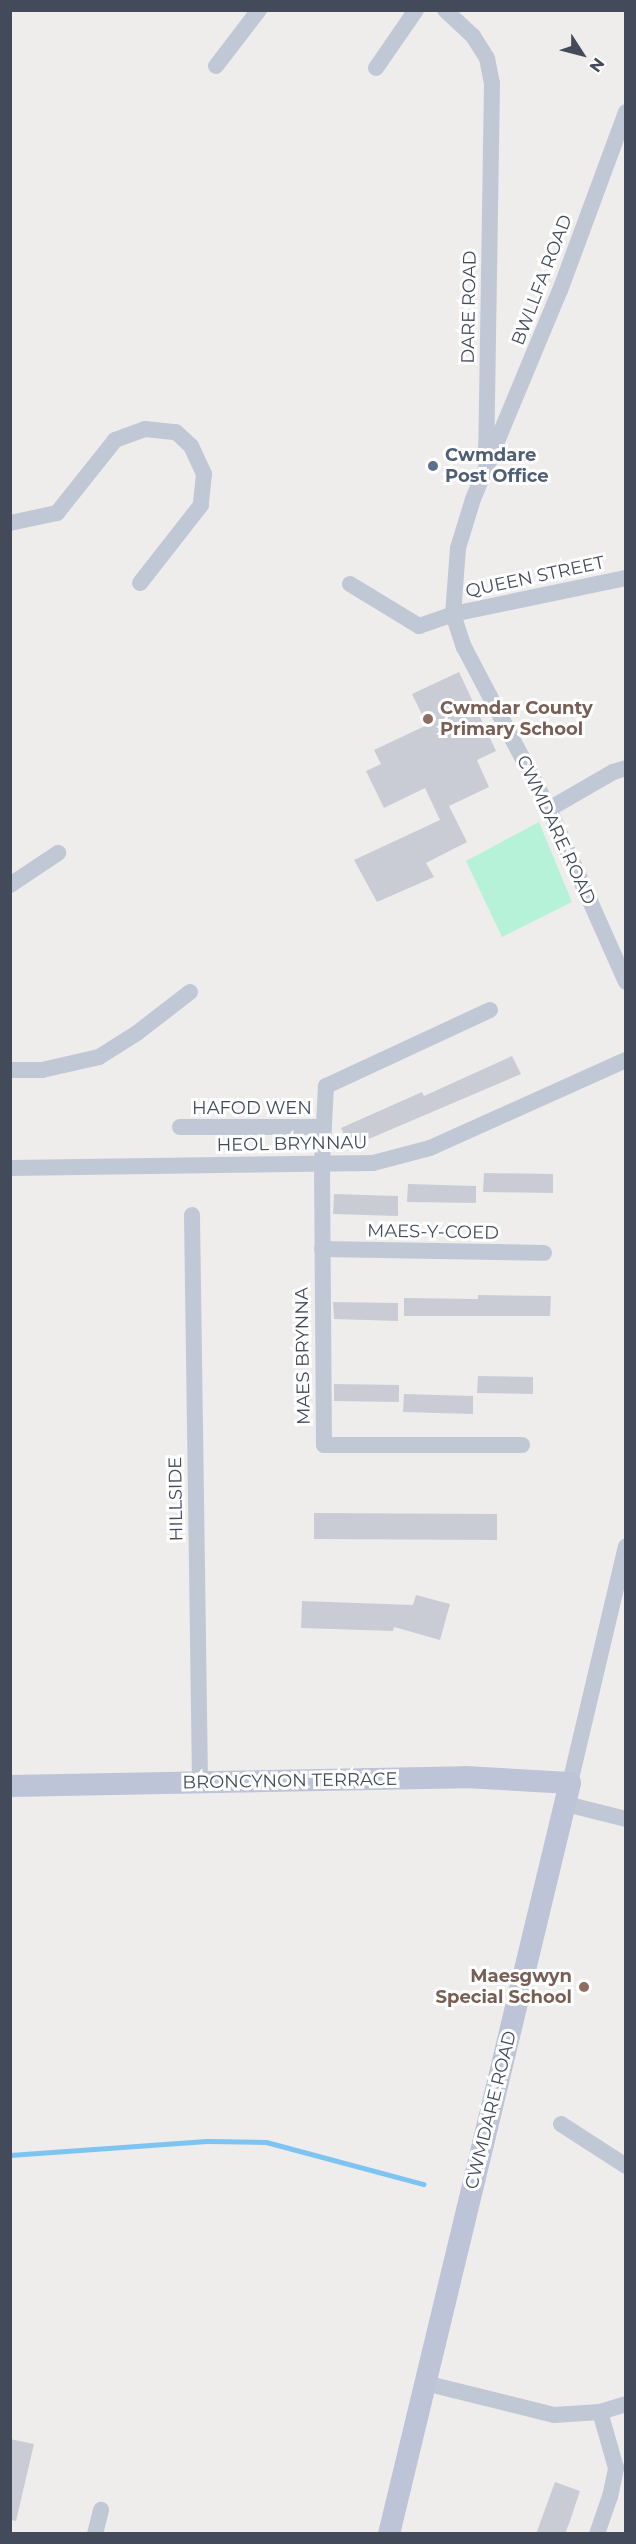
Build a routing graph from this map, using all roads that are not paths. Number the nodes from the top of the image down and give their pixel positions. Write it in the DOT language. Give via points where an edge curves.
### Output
graph roads {
  1 [pos="259,10"];
  2 [pos="416,10"];
  3 [pos="445,10"];
  4 [pos="216,66"];
  5 [pos="376,68"];
  6 [pos="626,112"];
  7 [pos="490,460"];
  8 [pos="10,524"];
  9 [pos="626,578"];
  10 [pos="140,583"];
  11 [pos="350,584"];
  12 [pos="453,614"];
  13 [pos="626,768"];
  14 [pos="549,808"];
  15 [pos="58,853"];
  16 [pos="10,885"];
  17 [pos="626,982"];
  18 [pos="190,992"];
  19 [pos="490,1010"];
  20 [pos="626,1060"];
  21 [pos="10,1070"];
  22 [pos="180,1127"];
  23 [pos="324,1127"];
  24 [pos="322,1163"];
  25 [pos="10,1168"];
  26 [pos="192,1215"];
  27 [pos="322,1249"];
  28 [pos="544,1253"];
  29 [pos="522,1445"];
  30 [pos="626,1547"];
  31 [pos="200,1783"];
  32 [pos="10,1786"];
  33 [pos="568,1793"];
  34 [pos="626,1819"];
  35 [pos="561,2124"];
  36 [pos="626,2166"];
  37 [pos="425,2383"];
  38 [pos="626,2404"];
  39 [pos="600,2412"];
  40 [pos="101,2510"];
  41 [pos="95,2534"];
  42 [pos="389,2534"];
  43 [pos="597,2534"];
  1 -- 4 [label="street"];
  2 -- 5 [label="street"];
  3 -- 7 [label="street, DARE ROAD" via="472,36 487,58 492,83 486,447"];
  6 -- 7 [label="street, BWLLFA ROAD" via="560,290"];
  7 -- 12 [label="street" via="458,548"];
  8 -- 10 [label="street" via="57,513 114,440 145,429 176,432 191,446 204,474 201,505"];
  9 -- 12 [label="street, QUEEN STREET"];
  11 -- 12 [label="street, QUEEN STREET" via="419,626"];
  12 -- 14 [label="street, CWMDARE ROAD" via="464,647"];
  13 -- 14 [label="street"];
  14 -- 17 [label="street, CWMDARE ROAD"];
  15 -- 16 [label="street"];
  18 -- 21 [label="street" via="99,1057 42,1070"];
  19 -- 23 [label="street" via="326,1086"];
  20 -- 24 [label="street, HEOL BRYNNAU" via="430,1148 373,1163"];
  22 -- 23 [label="street, HAFOD WEN"];
  23 -- 24 [label="street"];
  24 -- 25 [label="street, HEOL BRYNNAU"];
  24 -- 27 [label="street"];
  26 -- 31 [label="street, HILLSIDE"];
  27 -- 28 [label="street, MAES-Y-COED"];
  27 -- 29 [label="street, MAES BRYNNA" via="324,1445"];
  30 -- 33 [label="street, CWMDARE ROAD"];
  31 -- 32 [label="street, BRONCYNON TERRACE"];
  31 -- 33 [label="street, BRONCYNON TERRACE" via="465,1777"];
  33 -- 34 [label="street"];
  33 -- 37 [label="street, CWMDARE ROAD"];
  35 -- 36 [label="street"];
  37 -- 39 [label="street" via="554,2415"];
  37 -- 42 [label="street, CWMDARE ROAD"];
  38 -- 39 [label="street"];
  39 -- 43 [label="street" via="616,2468"];
  40 -- 41 [label="street"];
}
